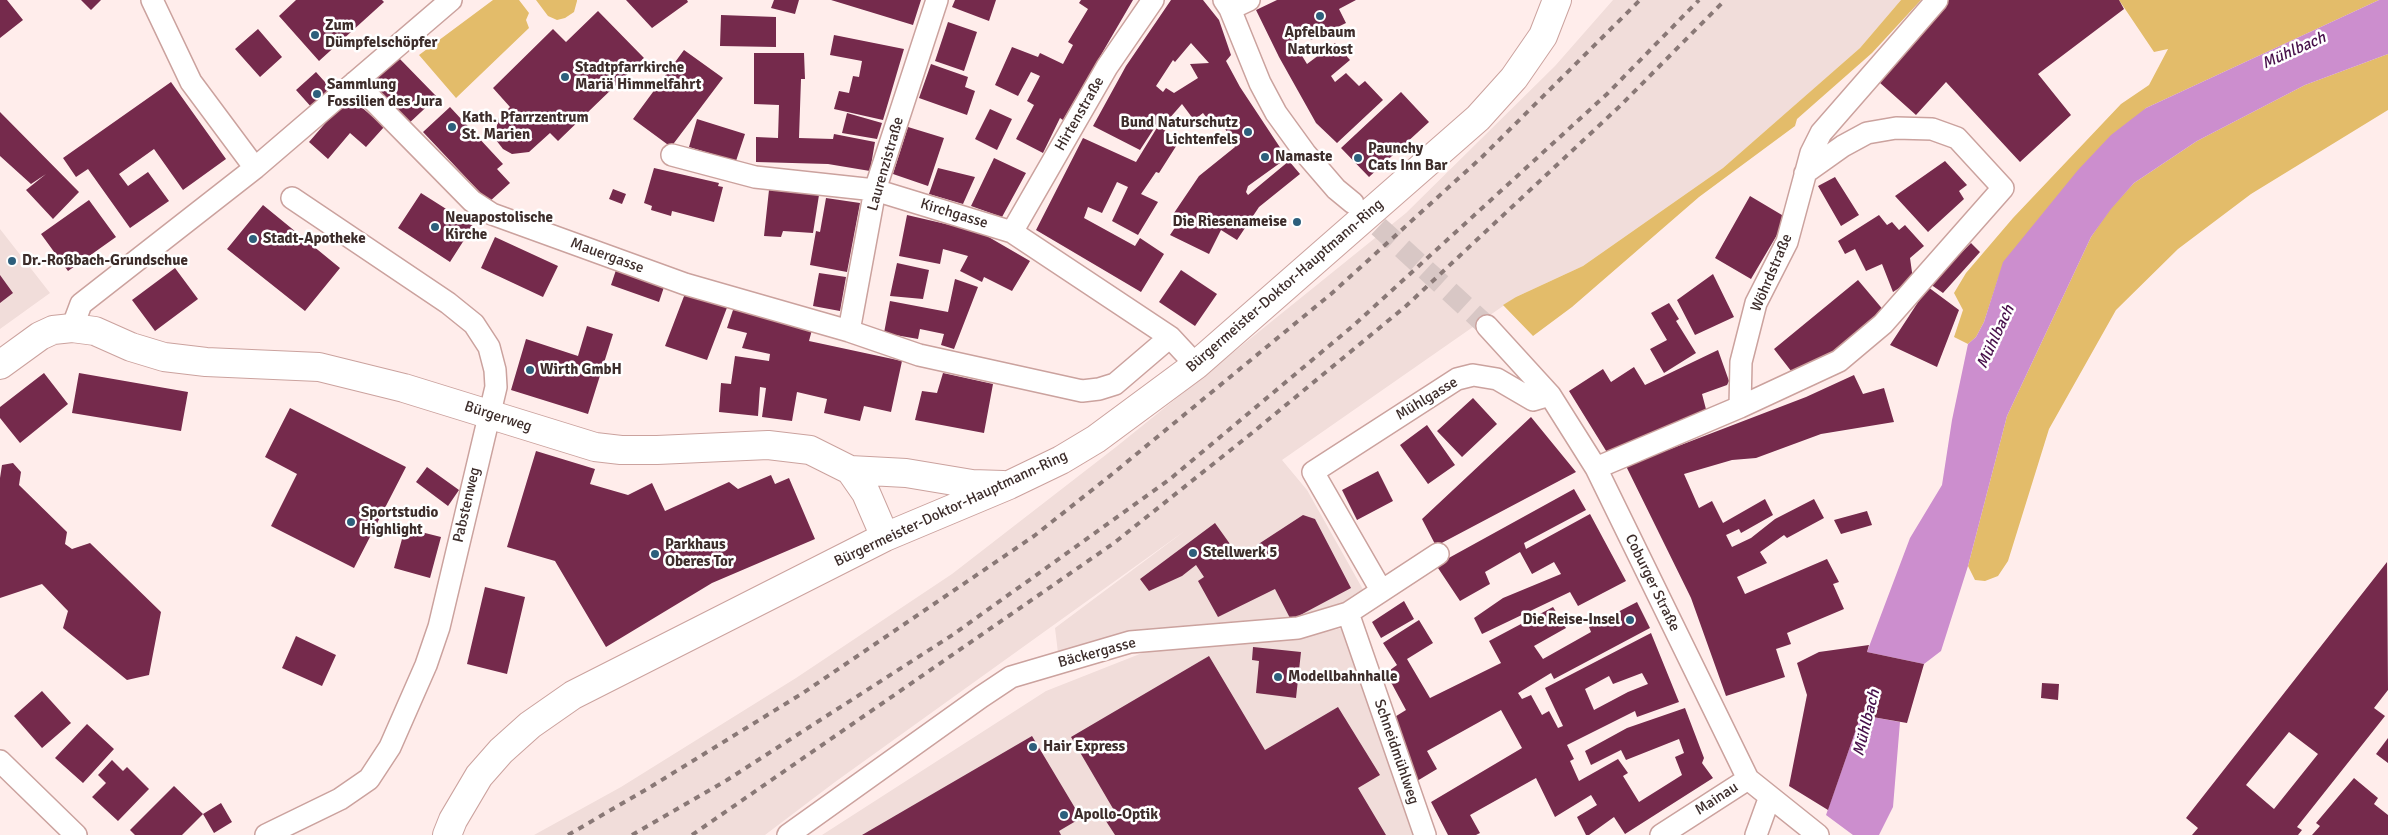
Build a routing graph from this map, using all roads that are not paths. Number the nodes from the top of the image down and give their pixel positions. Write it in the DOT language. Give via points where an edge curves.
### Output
graph roads {
  1 [pos="152,0"];
  2 [pos="451,0"];
  3 [pos="937,0"];
  4 [pos="1153,0"];
  5 [pos="1557,0"];
  6 [pos="1937,0"];
  7 [pos="1234,3"];
  8 [pos="355,82"];
  9 [pos="672,155"];
  10 [pos="255,168"];
  11 [pos="1805,172"];
  12 [pos="875,190"];
  13 [pos="292,198"];
  14 [pos="1353,203"];
  15 [pos="1012,232"];
  16 [pos="1487,326"];
  17 [pos="72,328"];
  18 [pos="849,331"];
  19 [pos="1170,336"];
  20 [pos="0,365"];
  21 [pos="1196,365"];
  22 [pos="1550,395"];
  23 [pos="1740,407"];
  24 [pos="489,414"];
  25 [pos="1596,468"];
  26 [pos="850,470"];
  27 [pos="1009,485"];
  28 [pos="885,537"];
  29 [pos="1438,554"];
  30 [pos="1382,590"];
  31 [pos="1348,613"];
  32 [pos="0,761"];
  33 [pos="1748,779"];
  34 [pos="1769,798"];
  35 [pos="76,835"];
  36 [pos="266,835"];
  37 [pos="447,835"];
  38 [pos="788,835"];
  39 [pos="1426,835"];
  40 [pos="1662,835"];
  41 [pos="1756,835"];
  42 [pos="1818,835"];
  1 -- 10 [label="street" via="191,82"];
  2 -- 8 [label="street"];
  3 -- 12 [label="street, Laurenzistraße"];
  4 -- 15 [label="street, Hirtenstraße" via="1107,67"];
  5 -- 21 [label="street, Bürgermeister-Doktor-Hauptmann-Ring" via="1543,36 1514,78 1478,118"];
  6 -- 11 [label="street, Wöhrdstraße" via="1821,133"];
  7 -- 14 [label="street" via="1260,83 1276,112 1305,153 1336,189"];
  8 -- 10 [label="street"];
  8 -- 18 [label="street, Mauergasse" via="472,201 492,214 685,284"];
  9 -- 12 [label="street, Kirchgasse" via="755,177"];
  10 -- 17 [label="street" via="81,304"];
  11 -- 23 [label="street, Wöhrdstraße" via="1788,242 1756,304 1741,362"];
  11 -- 23 [label="street" via="1867,132 1896,128 1932,129 1957,138 2003,188 1883,324 1839,361"];
  12 -- 15 [label="street, Kirchgasse"];
  12 -- 18 [label="street, Laurenzistraße"];
  13 -- 24 [label="street, Pabstenweg" via="474,324 489,347 495,370 496,387"];
  15 -- 19 [label="street, Kirchgasse"];
  16 -- 22 [label="street, Coburger Straße"];
  17 -- 20 [label="street, Bürgerweg" via="53,330 40,336"];
  17 -- 24 [label="street, Bürgerweg" via="95,331 164,357 319,367"];
  18 -- 19 [label="street, Mauergasse" via="919,355 1082,391 1115,384"];
  19 -- 21 [label="street, Kirchgasse"];
  21 -- 27 [label="street, Bürgermeister-Doktor-Hauptmann-Ring" via="1096,439"];
  22 -- 25 [label="street, Coburger Straße"];
  22 -- 30 [label="street, Mühlgasse" via="1533,400 1497,379 1473,375 1457,379 1313,472"];
  23 -- 25 [label="street"];
  24 -- 26 [label="street, Bürgerweg" via="595,446 621,450 789,446 810,450"];
  24 -- 36 [label="street, Pabstenweg" via="439,627 390,747 369,779 340,800"];
  25 -- 33 [label="street, Coburger Straße"];
  26 -- 27 [label="street"];
  26 -- 28 [label="street, Bürgerweg" via="866,494"];
  27 -- 28 [label="street, Bürgermeister-Doktor-Hauptmann-Ring"];
  28 -- 37 [label="street, Bürgermeister-Doktor-Hauptmann-Ring" via="612,674 530,724 478,776"];
  29 -- 30 [label="street, Bäckergasse"];
  30 -- 31 [label="street, Bäckergasse"];
  31 -- 38 [label="street, Bäckergasse" via="1298,628 1130,642 1011,678"];
  31 -- 39 [label="street, Schneidmühlweg"];
  32 -- 35 [label="street"];
  33 -- 34 [label="street, Coburger Straße"];
  33 -- 40 [label="street, Mainau"];
  34 -- 41 [label="street"];
  34 -- 42 [label="street, Coburger Straße"];
}
